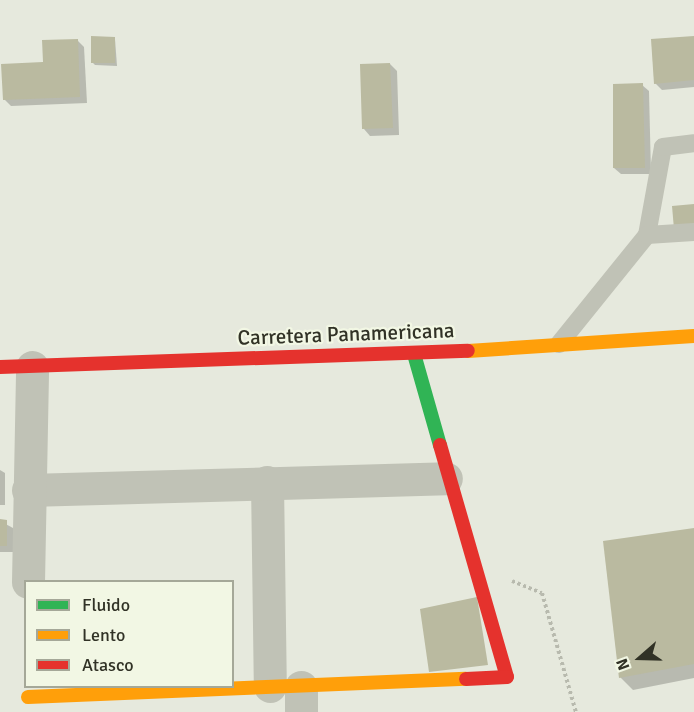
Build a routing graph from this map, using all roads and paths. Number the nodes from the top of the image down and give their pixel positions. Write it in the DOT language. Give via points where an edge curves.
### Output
graph roads {
  1 [pos="694,143"];
  2 [pos="694,232"];
  3 [pos="647,236"];
  4 [pos="694,336"];
  5 [pos="559,344"];
  6 [pos="414,354"];
  7 [pos="16,367"];
  8 [pos="446,478"];
  9 [pos="267,482"];
  10 [pos="28,490"];
  11 [pos="473,564"];
  12 [pos="28,580"];
  13 [pos="291,695"];
  14 [pos="27,699"];
  15 [pos="184,702"];
  16 [pos="576,712"];
  1 -- 3 [label="lane" via="663,147"];
  2 -- 3 [label="lane"];
  3 -- 5 [label="lane"];
  4 -- 5 [label="street, Carretera Panamericana"];
  5 -- 6 [label="street, Carretera Panamericana"];
  6 -- 7 [label="street, Carretera Panamericana"];
  6 -- 8 [label="street"];
  7 -- 10 [label="street"];
  8 -- 9 [label="street"];
  8 -- 11 [label="street"];
  9 -- 10 [label="street"];
  9 -- 13 [label="street"];
  10 -- 12 [label="street"];
  11 -- 13 [label="street" via="507,677"];
  11 -- 16 [label="path" via="542,593"];
  13 -- 15 [label="street"];
  14 -- 15 [label="street"];
}
